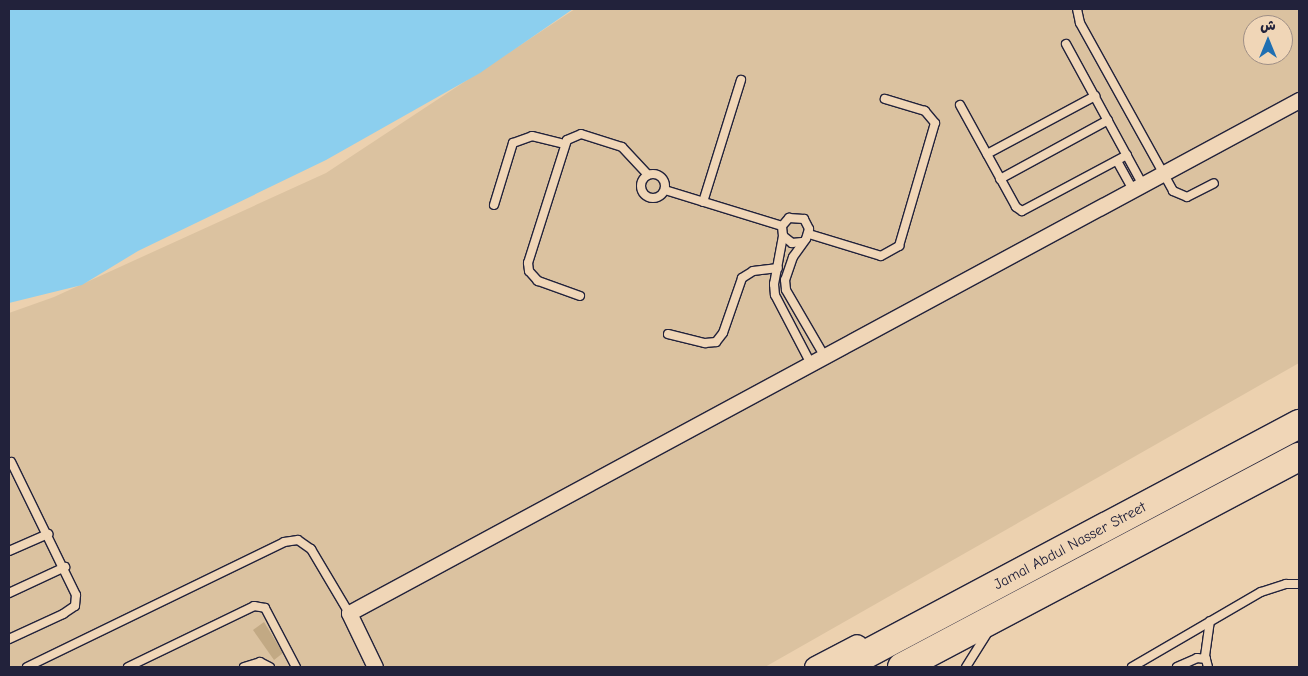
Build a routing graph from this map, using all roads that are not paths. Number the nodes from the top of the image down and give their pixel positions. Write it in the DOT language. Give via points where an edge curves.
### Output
graph roads {
  1 [pos="1076,9"];
  2 [pos="1066,44"];
  3 [pos="741,80"];
  4 [pos="1095,96"];
  5 [pos="885,99"];
  6 [pos="1299,100"];
  7 [pos="960,105"];
  8 [pos="1108,120"];
  9 [pos="565,144"];
  10 [pos="987,154"];
  11 [pos="1127,155"];
  12 [pos="1117,161"];
  13 [pos="1163,174"];
  14 [pos="648,175"];
  15 [pos="1000,179"];
  16 [pos="1214,183"];
  17 [pos="1138,187"];
  18 [pos="665,190"];
  19 [pos="703,202"];
  20 [pos="494,205"];
  21 [pos="782,226"];
  22 [pos="809,234"];
  23 [pos="784,236"];
  24 [pos="802,242"];
  25 [pos="778,268"];
  26 [pos="580,296"];
  27 [pos="668,334"];
  28 [pos="818,360"];
  29 [pos="1299,412"];
  30 [pos="1299,424"];
  31 [pos="1299,457"];
  32 [pos="11,462"];
  33 [pos="1299,468"];
  34 [pos="48,534"];
  35 [pos="9,551"];
  36 [pos="65,568"];
  37 [pos="1299,584"];
  38 [pos="9,593"];
  39 [pos="349,613"];
  40 [pos="1210,622"];
  41 [pos="986,635"];
  42 [pos="9,639"];
  43 [pos="1206,659"];
  44 [pos="27,667"];
  45 [pos="128,667"];
  46 [pos="244,667"];
  47 [pos="270,667"];
  48 [pos="296,667"];
  49 [pos="374,667"];
  50 [pos="815,667"];
  51 [pos="842,667"];
  52 [pos="902,667"];
  53 [pos="925,667"];
  54 [pos="966,667"];
  55 [pos="1132,667"];
  56 [pos="1177,667"];
  57 [pos="1208,667"];
  1 -- 13 [label="lane" via="1080,23"];
  2 -- 4 [label="lane"];
  3 -- 19 [label="lane"];
  4 -- 8 [label="lane"];
  4 -- 10 [label="lane"];
  5 -- 22 [label="lane" via="925,111 934,123 898,246 882,256"];
  6 -- 13 [label="street"];
  7 -- 10 [label="lane"];
  8 -- 11 [label="lane"];
  8 -- 15 [label="lane"];
  9 -- 14 [label="lane" via="576,134 615,145 628,152"];
  9 -- 20 [label="lane" via="532,136 513,143"];
  9 -- 26 [label="lane" via="528,264 532,277 538,281"];
  10 -- 15 [label="lane"];
  11 -- 12 [label="lane"];
  11 -- 17 [label="lane"];
  12 -- 15 [label="lane" via="1026,211 1016,207"];
  12 -- 17 [label="lane"];
  13 -- 16 [label="lane" via="1172,191 1181,196"];
  13 -- 17 [label="street"];
  14 -- 18 [label="lane" via="661,177"];
  14 -- 18 [label="lane" via="642,182 645,195 659,197"];
  17 -- 28 [label="street"];
  18 -- 19 [label="lane"];
  19 -- 21 [label="lane"];
  21 -- 22 [label="lane" via="789,218 800,217 808,223"];
  21 -- 23 [label="lane"];
  22 -- 24 [label="lane"];
  23 -- 24 [label="lane" via="792,243"];
  23 -- 25 [label="lane"];
  24 -- 28 [label="lane" via="788,273 786,290"];
  25 -- 27 [label="lane" via="753,271 742,278 723,333 716,342 705,343"];
  25 -- 28 [label="lane" via="774,284 777,300"];
  28 -- 39 [label="street"];
  29 -- 50 [label="main road"];
  30 -- 51 [label="highway, Jamal Abdul Nasser Street"];
  31 -- 52 [label="highway, Jamal Abdul Nasser Street"];
  32 -- 34 [label="lane"];
  33 -- 41 [label="main road"];
  34 -- 35 [label="lane"];
  34 -- 36 [label="lane"];
  36 -- 38 [label="lane"];
  36 -- 42 [label="lane" via="74,585 75,606"];
  37 -- 40 [label="lane" via="1286,584 1261,592"];
  39 -- 44 [label="lane" via="311,549 298,540 284,542"];
  39 -- 49 [label="street"];
  40 -- 43 [label="lane"];
  40 -- 55 [label="lane"];
  41 -- 53 [label="main road"];
  41 -- 54 [label="lane"];
  43 -- 56 [label="lane" via="1197,658"];
  43 -- 57 [label="lane"];
  45 -- 48 [label="lane" via="254,606 265,608"];
  46 -- 47 [label="lane" via="260,662"];
}
